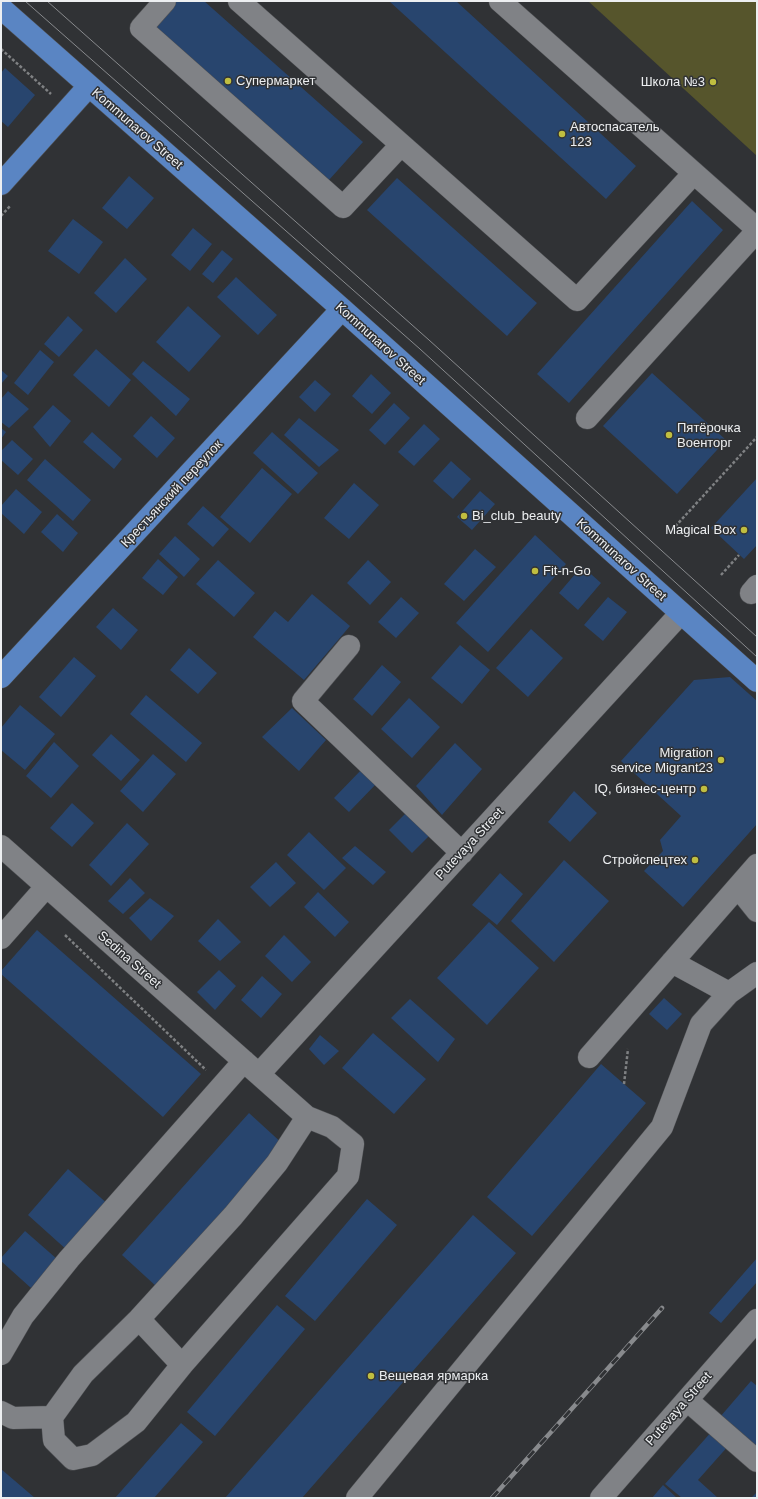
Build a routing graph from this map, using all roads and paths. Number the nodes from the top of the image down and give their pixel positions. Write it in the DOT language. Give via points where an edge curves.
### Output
graph roads {
  1 [pos="165,1"];
  2 [pos="239,1"];
  3 [pos="500,1"];
  4 [pos="1,8"];
  5 [pos="1,48"];
  6 [pos="89,86"];
  7 [pos="52,95"];
  8 [pos="402,145"];
  9 [pos="694,173"];
  10 [pos="1,184"];
  11 [pos="757,230"];
  12 [pos="342,309"];
  13 [pos="587,418"];
  14 [pos="757,437"];
  15 [pos="672,530"];
  16 [pos="739,555"];
  17 [pos="721,575"];
  18 [pos="681,613"];
  19 [pos="349,646"];
  20 [pos="1,677"];
  21 [pos="757,681"];
  22 [pos="1,846"];
  23 [pos="462,853"];
  24 [pos="757,865"];
  25 [pos="757,884"];
  26 [pos="46,888"];
  27 [pos="757,911"];
  28 [pos="60,931"];
  29 [pos="1,938"];
  30 [pos="672,962"];
  31 [pos="757,974"];
  32 [pos="729,993"];
  33 [pos="628,1048"];
  34 [pos="588,1057"];
  35 [pos="251,1067"];
  36 [pos="624,1084"];
  37 [pos="222,1086"];
  38 [pos="307,1117"];
  39 [pos="139,1319"];
  40 [pos="757,1320"];
  41 [pos="1,1354"];
  42 [pos="182,1365"];
  43 [pos="687,1400"];
  44 [pos="1,1412"];
  45 [pos="52,1417"];
  46 [pos="757,1461"];
  47 [pos="357,1498"];
  48 [pos="601,1498"];
  1 -- 8 [label="street" via="141,28 343,207"];
  2 -- 8 [label="street"];
  3 -- 9 [label="street"];
  4 -- 6 [label="main road, Kommunarov Street"];
  5 -- 7 [label="path"];
  6 -- 10 [label="main road"];
  6 -- 12 [label="main road, Kommunarov Street"];
  8 -- 9 [label="street" via="577,300"];
  9 -- 11 [label="street"];
  11 -- 13 [label="street"];
  12 -- 18 [label="main road, Kommunarov Street"];
  12 -- 20 [label="main road, Крестьянский переулок"];
  14 -- 15 [label="path"];
  16 -- 17 [label="path"];
  18 -- 21 [label="main road, Kommunarov Street"];
  18 -- 23 [label="street, Putevaya Street"];
  19 -- 23 [label="street" via="303,701"];
  22 -- 26 [label="street, Sedina Street"];
  23 -- 35 [label="street, Putevaya Street"];
  24 -- 30 [label="street"];
  25 -- 27 [label="street" via="745,896"];
  26 -- 29 [label="street"];
  26 -- 35 [label="street, Sedina Street"];
  28 -- 37 [label="path"];
  30 -- 32 [label="street"];
  30 -- 34 [label="street"];
  31 -- 32 [label="street"];
  32 -- 47 [label="street" via="700,1024 662,1127"];
  33 -- 36 [label="path"];
  35 -- 37 [label="street, Putevaya Street"];
  35 -- 38 [label="street, Sedina Street"];
  37 -- 41 [label="street, Putevaya Street" via="69,1259 23,1316"];
  38 -- 39 [label="street" via="277,1163 233,1216"];
  38 -- 42 [label="street, Sedina Street" via="332,1127 353,1144 348,1176"];
  39 -- 42 [label="street"];
  39 -- 45 [label="street" via="82,1374"];
  40 -- 43 [label="street, Putevaya Street"];
  42 -- 45 [label="street" via="136,1422 92,1455 73,1459 54,1440"];
  43 -- 46 [label="street"];
  43 -- 48 [label="street, Putevaya Street"];
  44 -- 45 [label="street" via="13,1418"];
}
